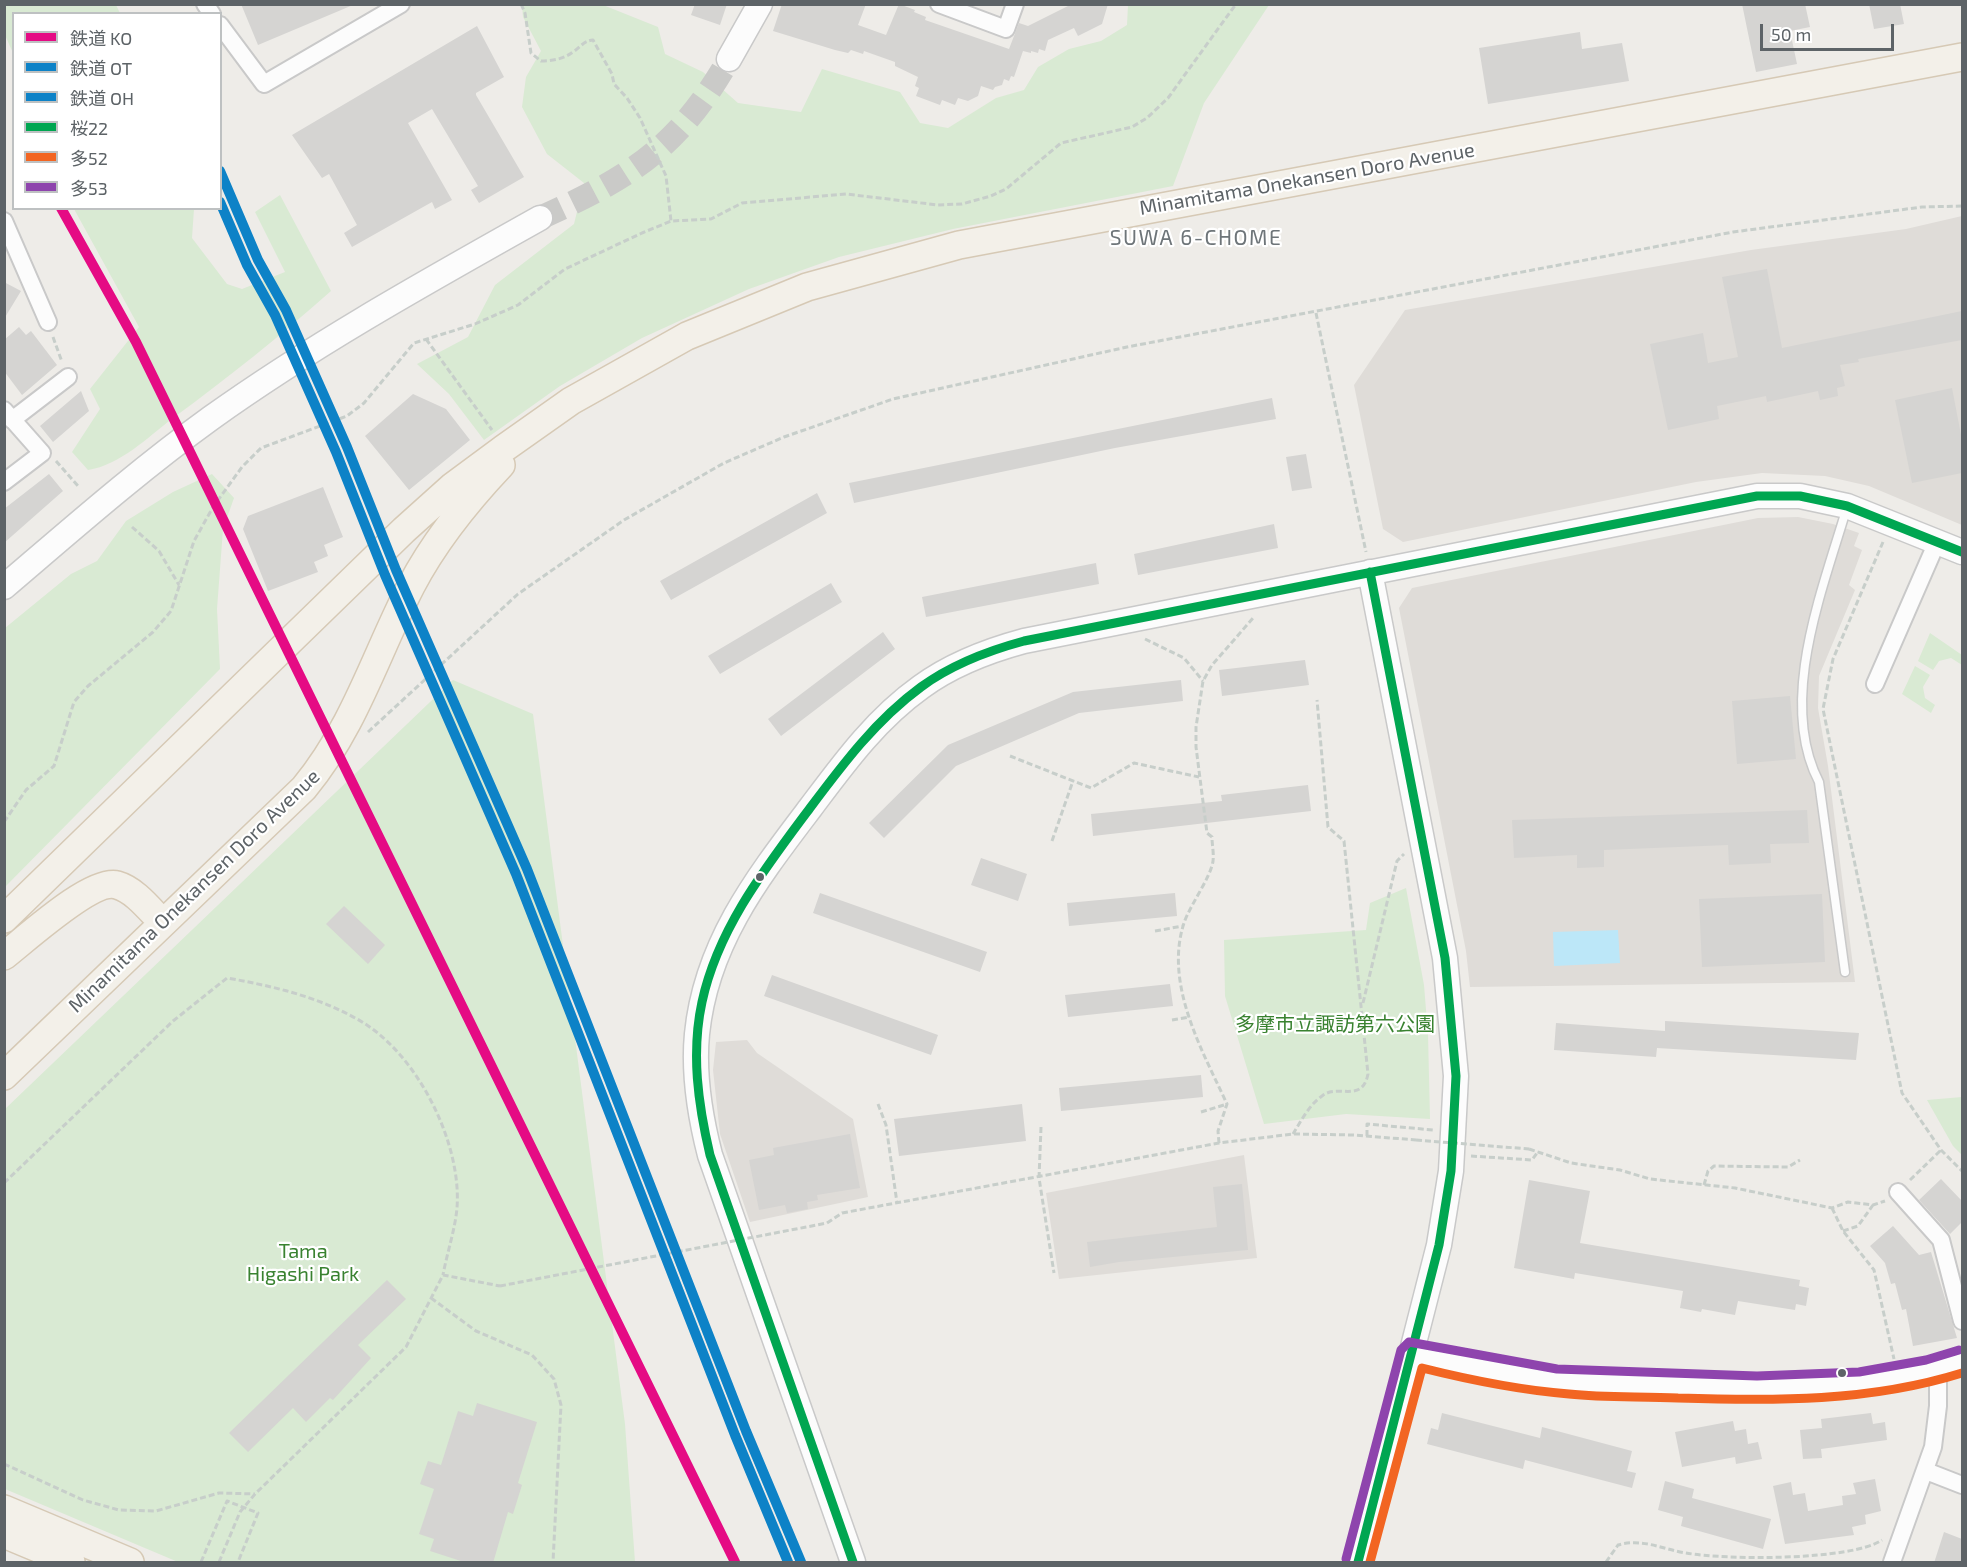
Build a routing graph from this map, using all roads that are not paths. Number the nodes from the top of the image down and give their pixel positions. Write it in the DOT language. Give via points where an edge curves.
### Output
graph roads {
  1 [pos="401,4"];
  2 [pos="760,4"];
  3 [pos="939,4"];
  4 [pos="1015,4"];
  5 [pos="222,28"];
  6 [pos="1962,57"];
  7 [pos="729,59"];
  8 [pos="540,218"];
  9 [pos="4,221"];
  10 [pos="48,322"];
  11 [pos="68,377"];
  12 [pos="571,401"];
  13 [pos="8,415"];
  14 [pos="4,482"];
  15 [pos="1847,507"];
  16 [pos="1937,542"];
  17 [pos="1962,552"];
  18 [pos="1370,572"];
  19 [pos="4,587"];
  20 [pos="1875,684"];
  21 [pos="4,919"];
  22 [pos="163,923"];
  23 [pos="4,956"];
  24 [pos="1845,972"];
  25 [pos="4,1076"];
  26 [pos="1898,1192"];
  27 [pos="1956,1269"];
  28 [pos="1962,1321"];
  29 [pos="1413,1353"];
  30 [pos="1962,1361"];
  31 [pos="1938,1370"];
  32 [pos="1926,1471"];
  33 [pos="1962,1485"];
  34 [pos="4,1509"];
  35 [pos="4,1534"];
  36 [pos="71,1563"];
  37 [pos="130,1563"];
  38 [pos="853,1563"];
  39 [pos="1358,1563"];
  40 [pos="1892,1563"];
  1 -- 5 [label="street" via="264,84"];
  2 -- 7 [label="street"];
  3 -- 4 [label="street" via="1006,28"];
  6 -- 12 [label="main road, Minamitama Onekansen Doro Avenue" via="959,245 851,274 765,304 687,336"];
  8 -- 19 [label="street" via="317,346 211,418"];
  9 -- 10 [label="street"];
  11 -- 13 [label="street"];
  12 -- 21 [label="main road, Minamitama Onekansen Doro Avenue" via="453,486 404,530"];
  12 -- 22 [label="main road, Minamitama Onekansen Doro Avenue" via="495,472 438,542 411,587 362,698 321,768"];
  13 -- 14 [label="street" via="42,453"];
  15 -- 16 [label="street"];
  15 -- 18 [label="street" via="1800,496 1757,496"];
  15 -- 24 [label="lane" via="1808,639 1802,680 1808,760 1819,782"];
  16 -- 17 [label="street"];
  16 -- 20 [label="street"];
  18 -- 29 [label="street" via="1445,958 1456,1076 1451,1171 1439,1245"];
  18 -- 38 [label="street" via="1058,633 992,650 939,675 884,717 854,750 755,883 724,937 706,987 697,1034 696,1070 702,1122 710,1155"];
  22 -- 23 [label="main road" via="129,890 104,884 83,894"];
  22 -- 25 [label="main road, Minamitama Onekansen Doro Avenue"];
  26 -- 27 [label="street" via="1941,1240"];
  27 -- 28 [label="street"];
  29 -- 31 [label="street" via="1557,1382 1837,1387"];
  29 -- 39 [label="street"];
  30 -- 31 [label="street"];
  31 -- 32 [label="street" via="1937,1427"];
  32 -- 33 [label="street"];
  32 -- 40 [label="street"];
  34 -- 37 [label="main road"];
  35 -- 36 [label="main road"];
}
